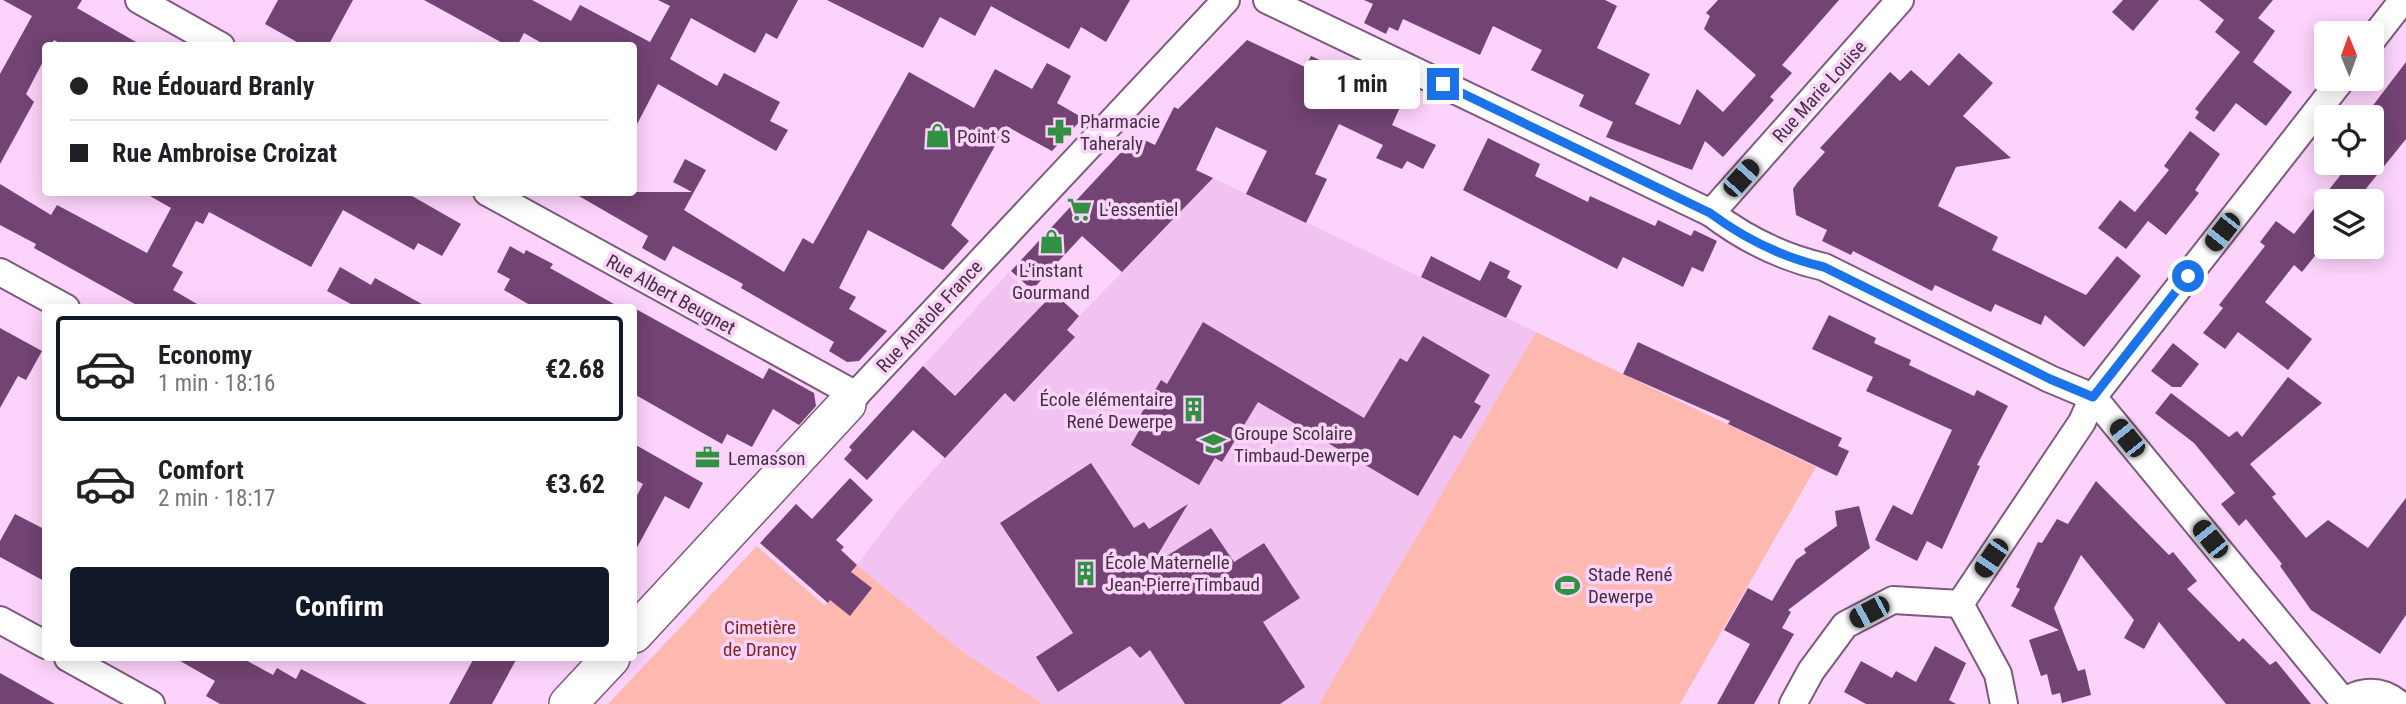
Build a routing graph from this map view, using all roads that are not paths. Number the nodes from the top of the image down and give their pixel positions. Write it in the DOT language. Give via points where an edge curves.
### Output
graph roads {
  1 [pos="139,0"];
  2 [pos="1226,0"];
  3 [pos="1267,0"];
  4 [pos="1900,0"];
  5 [pos="2403,0"];
  6 [pos="2384,24"];
  7 [pos="214,42"];
  8 [pos="2333,91"];
  9 [pos="494,196"];
  10 [pos="1710,213"];
  11 [pos="0,272"];
  12 [pos="59,304"];
  13 [pos="2093,397"];
  14 [pos="852,400"];
  15 [pos="1960,604"];
  16 [pos="0,620"];
  17 [pos="637,627"];
  18 [pos="42,643"];
  19 [pos="73,661"];
  20 [pos="608,661"];
  21 [pos="2400,696"];
  22 [pos="2343,703"];
  23 [pos="151,704"];
  24 [pos="568,704"];
  25 [pos="1793,704"];
  26 [pos="2004,704"];
  1 -- 7 [label="street"];
  2 -- 14 [label="street, Rue Anatole France"];
  3 -- 10 [label="street"];
  4 -- 10 [label="street, Rue Marie Louise"];
  5 -- 6 [label="street"];
  8 -- 13 [label="street"];
  9 -- 14 [label="street, Rue Albert Beugnet"];
  10 -- 13 [label="street" via="1739,235 1793,260 1824,267"];
  11 -- 12 [label="street"];
  13 -- 15 [label="street" via="2082,422"];
  13 -- 22 [label="street"];
  14 -- 17 [label="main road, Rue Anatole France"];
  15 -- 25 [label="street" via="1893,600 1845,625"];
  15 -- 26 [label="street" via="1998,674"];
  16 -- 18 [label="street"];
  19 -- 23 [label="street"];
  20 -- 24 [label="main road"];
  21 -- 22 [label="street" via="2375,692"];
}
